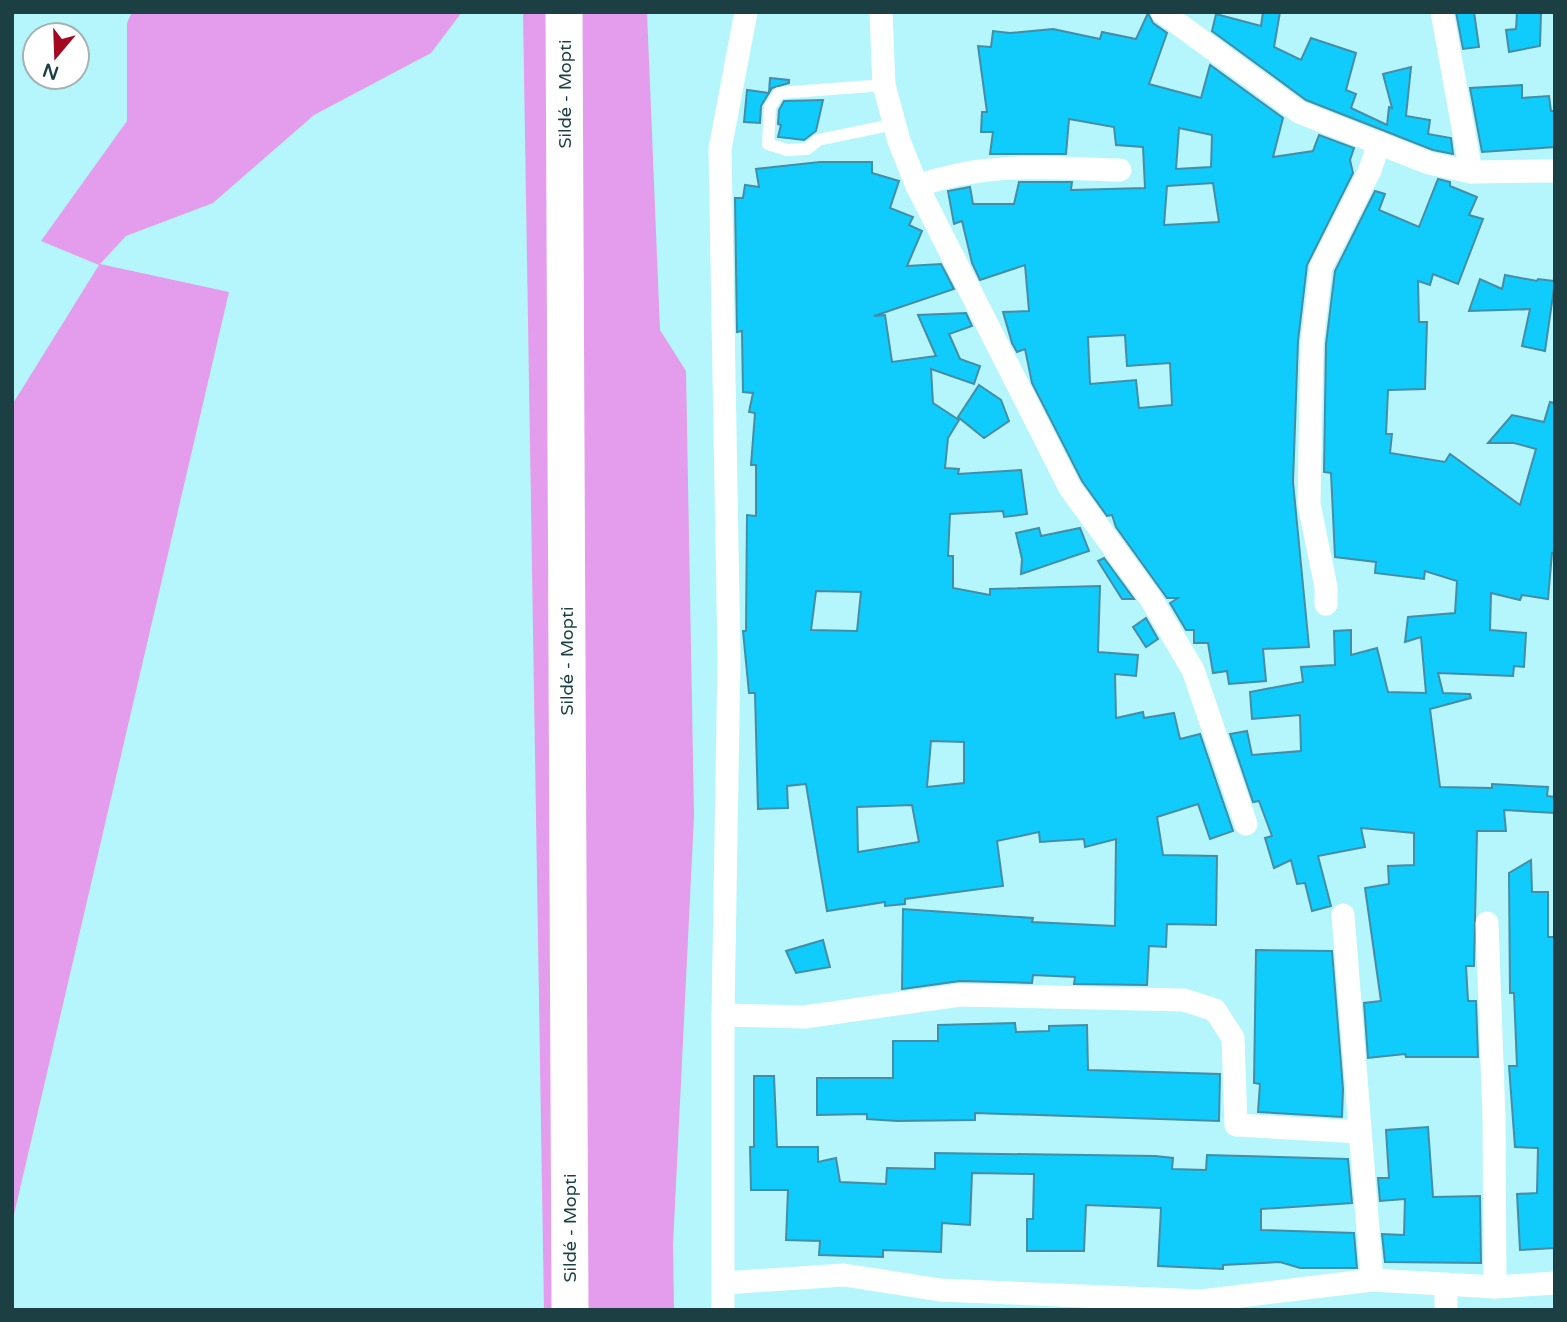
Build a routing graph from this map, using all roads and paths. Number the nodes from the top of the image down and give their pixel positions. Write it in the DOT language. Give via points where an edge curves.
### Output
graph roads {
  1 [pos="564,12"];
  2 [pos="746,12"];
  3 [pos="881,12"];
  4 [pos="1162,12"];
  5 [pos="1442,12"];
  6 [pos="884,85"];
  7 [pos="895,124"];
  8 [pos="1379,143"];
  9 [pos="1120,170"];
  10 [pos="1555,171"];
  11 [pos="1471,173"];
  12 [pos="917,186"];
  13 [pos="1326,604"];
  14 [pos="1246,824"];
  15 [pos="1343,915"];
  16 [pos="1487,923"];
  17 [pos="723,1015"];
  18 [pos="1360,1132"];
  19 [pos="1372,1280"];
  20 [pos="724,1283"];
  21 [pos="1555,1283"];
  22 [pos="1446,1284"];
  23 [pos="1494,1287"];
  24 [pos="570,1310"];
  25 [pos="723,1310"];
  26 [pos="1447,1310"];
  1 -- 24 [label="main road, Sildé - Mopti"];
  2 -- 17 [label="street" via="720,149 729,658"];
  3 -- 6 [label="street"];
  4 -- 8 [label="street" via="1299,112"];
  5 -- 11 [label="street"];
  6 -- 7 [label="street"];
  6 -- 7 [label="lane" via="779,93 770,107 768,144 807,149 818,140"];
  7 -- 12 [label="street"];
  8 -- 11 [label="street" via="1429,163"];
  8 -- 13 [label="street" via="1321,267 1312,343 1309,504"];
  9 -- 12 [label="street" via="1001,166"];
  10 -- 11 [label="street"];
  12 -- 14 [label="street" via="1070,488 1151,599 1193,670"];
  15 -- 18 [label="street"];
  16 -- 23 [label="street"];
  17 -- 18 [label="street" via="804,1017 960,995 1184,1000 1215,1010 1233,1038 1236,1125"];
  17 -- 20 [label="street"];
  18 -- 19 [label="street"];
  19 -- 20 [label="street" via="1201,1301 940,1290 844,1275"];
  19 -- 22 [label="street"];
  20 -- 25 [label="street"];
  21 -- 23 [label="street"];
  22 -- 23 [label="street"];
  22 -- 26 [label="street"];
}
